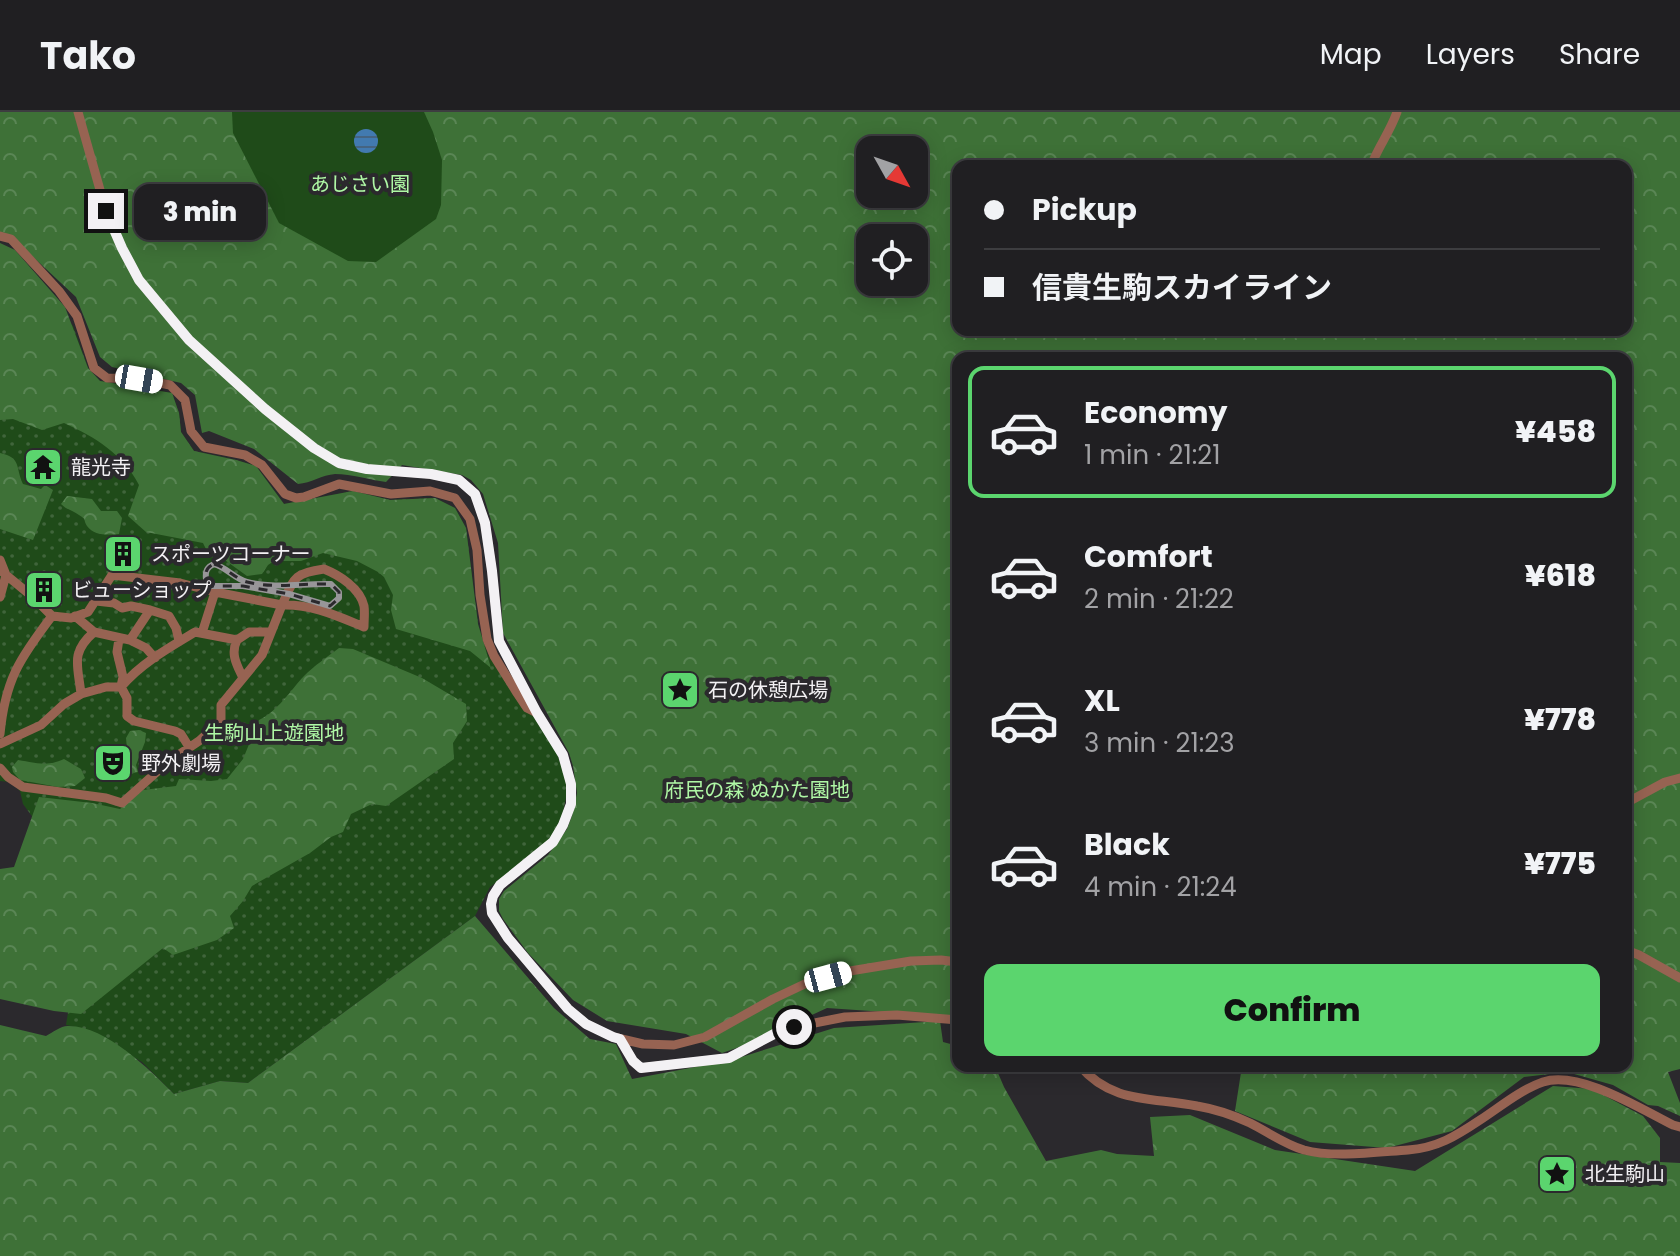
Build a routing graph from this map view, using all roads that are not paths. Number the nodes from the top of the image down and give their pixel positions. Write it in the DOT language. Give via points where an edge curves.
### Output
graph roads {
  1 [pos="78,112"];
  2 [pos="1397,112"];
  3 [pos="1373,160"];
  4 [pos="0,236"];
  5 [pos="0,560"];
  6 [pos="3,573"];
  7 [pos="215,592"];
  8 [pos="0,597"];
  9 [pos="96,601"];
  10 [pos="282,605"];
  11 [pos="150,610"];
  12 [pos="52,616"];
  13 [pos="75,616"];
  14 [pos="94,632"];
  15 [pos="271,632"];
  16 [pos="202,633"];
  17 [pos="124,639"];
  18 [pos="237,640"];
  19 [pos="179,641"];
  20 [pos="155,658"];
  21 [pos="243,678"];
  22 [pos="121,687"];
  23 [pos="81,694"];
  24 [pos="2,703"];
  25 [pos="537,713"];
  26 [pos="1,721"];
  27 [pos="0,734"];
  28 [pos="0,744"];
  29 [pos="189,747"];
  30 [pos="0,768"];
  31 [pos="1680,778"];
  32 [pos="1632,800"];
  33 [pos="1632,952"];
  34 [pos="952,961"];
  35 [pos="1680,978"];
  36 [pos="952,1020"];
  37 [pos="620,1039"];
  38 [pos="1086,1072"];
  39 [pos="1680,1127"];
  1 -- 25 [label="street" via="122,248 139,280 189,340 265,409 339,463 459,480 475,494 489,547 497,634"];
  2 -- 3 [label="street"];
  4 -- 25 [label="street" via="11,239 77,316 94,368 107,378 170,385 185,400 191,431 204,447 245,455 262,465 285,494 304,497 339,484 455,498 470,519 487,639 527,708"];
  5 -- 6 [label="street"];
  6 -- 8 [label="street"];
  6 -- 12 [label="street"];
  7 -- 9 [label="street" via="112,575"];
  7 -- 10 [label="street"];
  7 -- 16 [label="street"];
  9 -- 11 [label="street"];
  9 -- 13 [label="street" via="88,612"];
  10 -- 10 [label="street" via="326,611 364,627 364,602 339,575 324,569 293,580"];
  10 -- 15 [label="street"];
  11 -- 17 [label="street"];
  11 -- 19 [label="street" via="169,616"];
  12 -- 13 [label="street"];
  12 -- 24 [label="street" via="20,660"];
  13 -- 14 [label="street"];
  14 -- 17 [label="street"];
  14 -- 23 [label="street" via="78,651"];
  15 -- 18 [label="street" via="249,632"];
  15 -- 21 [label="street" via="262,655"];
  16 -- 18 [label="street"];
  16 -- 19 [label="street"];
  17 -- 20 [label="street"];
  17 -- 22 [label="street" via="117,652"];
  18 -- 21 [label="street" via="233,655"];
  19 -- 20 [label="street"];
  20 -- 22 [label="street"];
  21 -- 29 [label="street" via="221,705 221,721"];
  22 -- 23 [label="street"];
  22 -- 29 [label="street" via="127,716 175,731"];
  23 -- 28 [label="street" via="41,725"];
  24 -- 26 [label="street"];
  25 -- 37 [label="street" via="563,755 571,804 553,842 496,890 492,913 568,1009"];
  26 -- 27 [label="street"];
  29 -- 30 [label="street" via="122,803 23,787"];
  31 -- 32 [label="street"];
  33 -- 35 [label="street"];
  34 -- 37 [label="street" via="911,961 811,981 705,1037 674,1045"];
  36 -- 37 [label="street" via="845,1017 774,1034 729,1058 641,1068"];
  38 -- 39 [label="street" via="1118,1094 1226,1113 1307,1151 1434,1147 1520,1093 1556,1080 1597,1088"];
}
